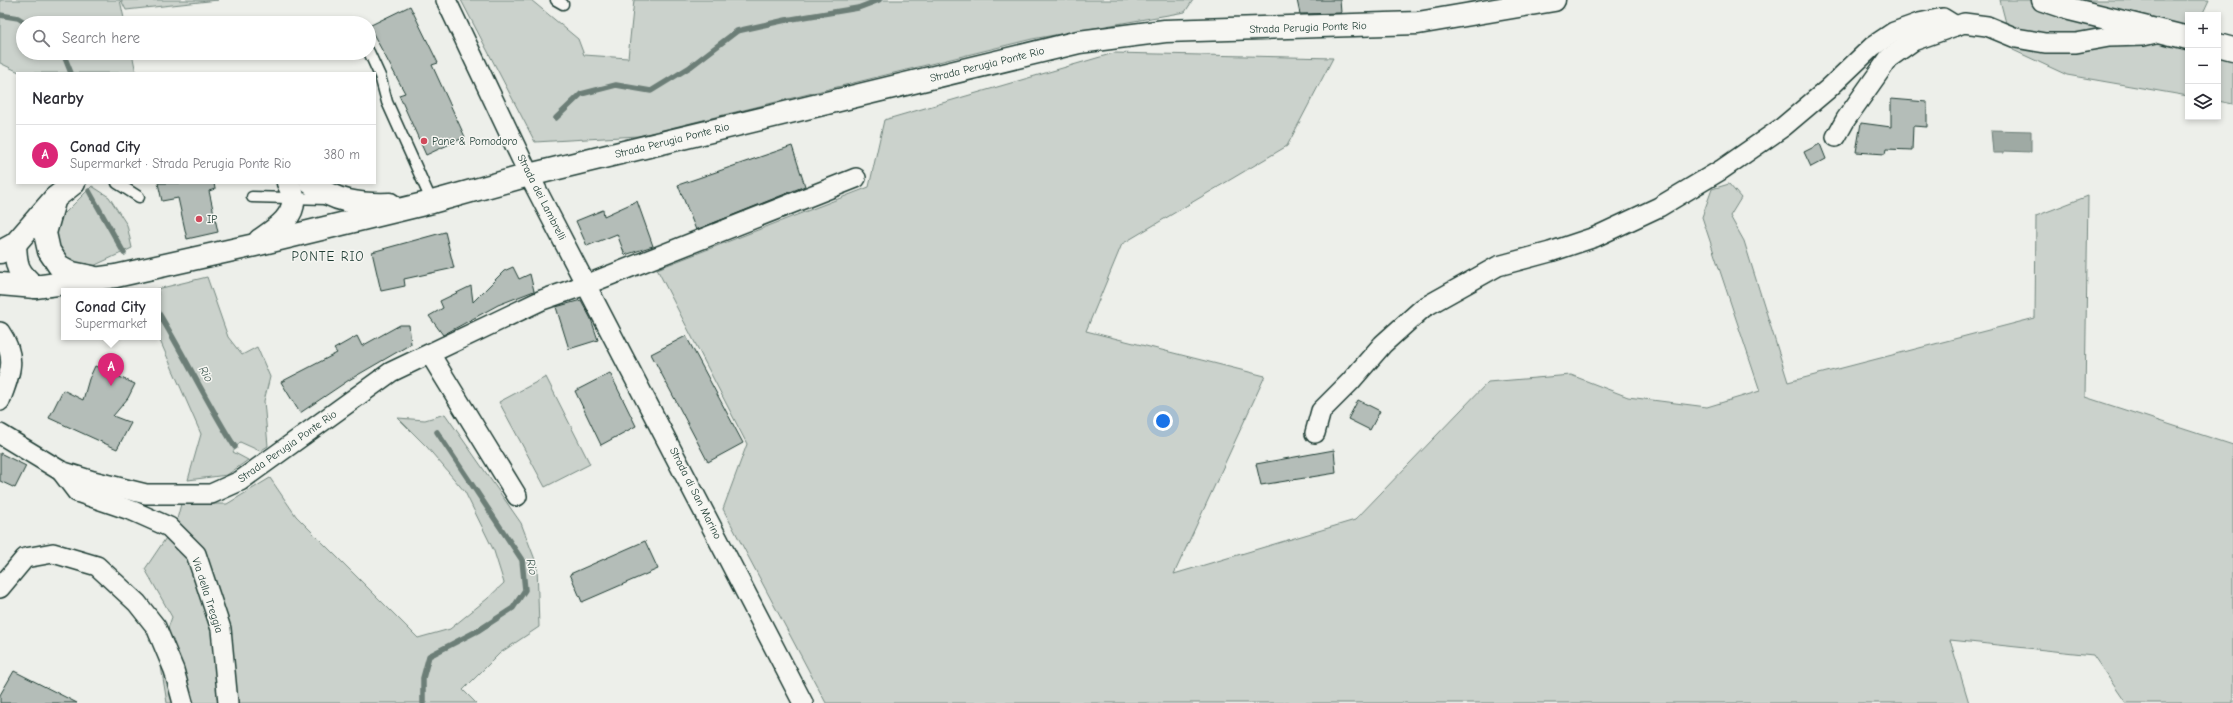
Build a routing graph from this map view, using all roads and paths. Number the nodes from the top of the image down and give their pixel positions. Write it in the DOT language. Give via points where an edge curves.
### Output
graph roads {
  1 [pos="446,0"];
  2 [pos="1554,0"];
  3 [pos="2043,0"];
  4 [pos="1956,26"];
  5 [pos="2162,31"];
  6 [pos="2185,37"];
  7 [pos="2221,46"];
  8 [pos="2233,48"];
  9 [pos="373,60"];
  10 [pos="1836,138"];
  11 [pos="529,174"];
  12 [pos="856,178"];
  13 [pos="73,184"];
  14 [pos="119,184"];
  15 [pos="312,184"];
  16 [pos="291,191"];
  17 [pos="139,197"];
  18 [pos="252,197"];
  19 [pos="55,198"];
  20 [pos="336,199"];
  21 [pos="432,202"];
  22 [pos="255,245"];
  23 [pos="7,248"];
  24 [pos="103,279"];
  25 [pos="0,284"];
  26 [pos="588,284"];
  27 [pos="35,287"];
  28 [pos="0,332"];
  29 [pos="430,354"];
  30 [pos="0,401"];
  31 [pos="1315,433"];
  32 [pos="0,434"];
  33 [pos="61,471"];
  34 [pos="517,496"];
  35 [pos="0,588"];
  36 [pos="183,703"];
  37 [pos="228,703"];
  38 [pos="803,703"];
  1 -- 11 [label="street, Strada dei Lambrelli"];
  2 -- 11 [label="main road, Strada Perugia Ponte Rio" via="1418,23 1165,31 1079,42"];
  3 -- 5 [label="main road"];
  4 -- 5 [label="street" via="1964,23 1987,26 2016,38 2045,43 2076,43 2109,37 2143,36"];
  4 -- 10 [label="street" via="1913,41 1889,58 1846,119"];
  4 -- 31 [label="street" via="1943,18 1894,32 1873,46 1783,127 1721,170 1659,207 1595,237 1498,266 1423,308 1382,344 1321,411"];
  5 -- 6 [label="main road"];
  7 -- 8 [label="main road"];
  9 -- 21 [label="lane" via="387,102"];
  11 -- 21 [label="main road, Strada Perugia Ponte Rio"];
  11 -- 26 [label="street, Strada dei Lambrelli"];
  12 -- 26 [label="street, Strada Perugia Ponte Rio"];
  13 -- 19 [label="main road"];
  14 -- 17 [label="lane"];
  15 -- 20 [label="main road, Strada Perugia Ponte Rio"];
  16 -- 18 [label="lane"];
  16 -- 20 [label="lane"];
  16 -- 22 [label="main road, Strada Perugia Ponte Rio" via="290,213 282,225"];
  19 -- 23 [label="main road"];
  19 -- 24 [label="main road, Strada Perugia Ponte Rio" via="45,233 49,251 59,266 72,273"];
  20 -- 21 [label="main road, Strada Perugia Ponte Rio" via="370,205"];
  21 -- 22 [label="main road, Strada Perugia Ponte Rio"];
  22 -- 24 [label="main road, Strada Perugia Ponte Rio"];
  23 -- 27 [label="main road" via="16,261 20,274"];
  24 -- 27 [label="main road, Strada Perugia Ponte Rio"];
  25 -- 27 [label="main road, Strada Perugia Ponte Rio"];
  26 -- 29 [label="street, Strada Perugia Ponte Rio" via="542,300"];
  26 -- 38 [label="street, Strada di San Marino"];
  28 -- 30 [label="street" via="9,345 11,371"];
  29 -- 33 [label="street, Strada Perugia Ponte Rio" via="391,372 240,481 211,494 146,494"];
  29 -- 34 [label="street"];
  32 -- 33 [label="street, Strada Perugia Ponte Rio"];
  33 -- 37 [label="street, Via della Treggia" via="77,492 133,511 169,527 196,554 221,629"];
  35 -- 36 [label="street" via="24,558 53,553 97,566 136,603 156,627 174,670"];
}
